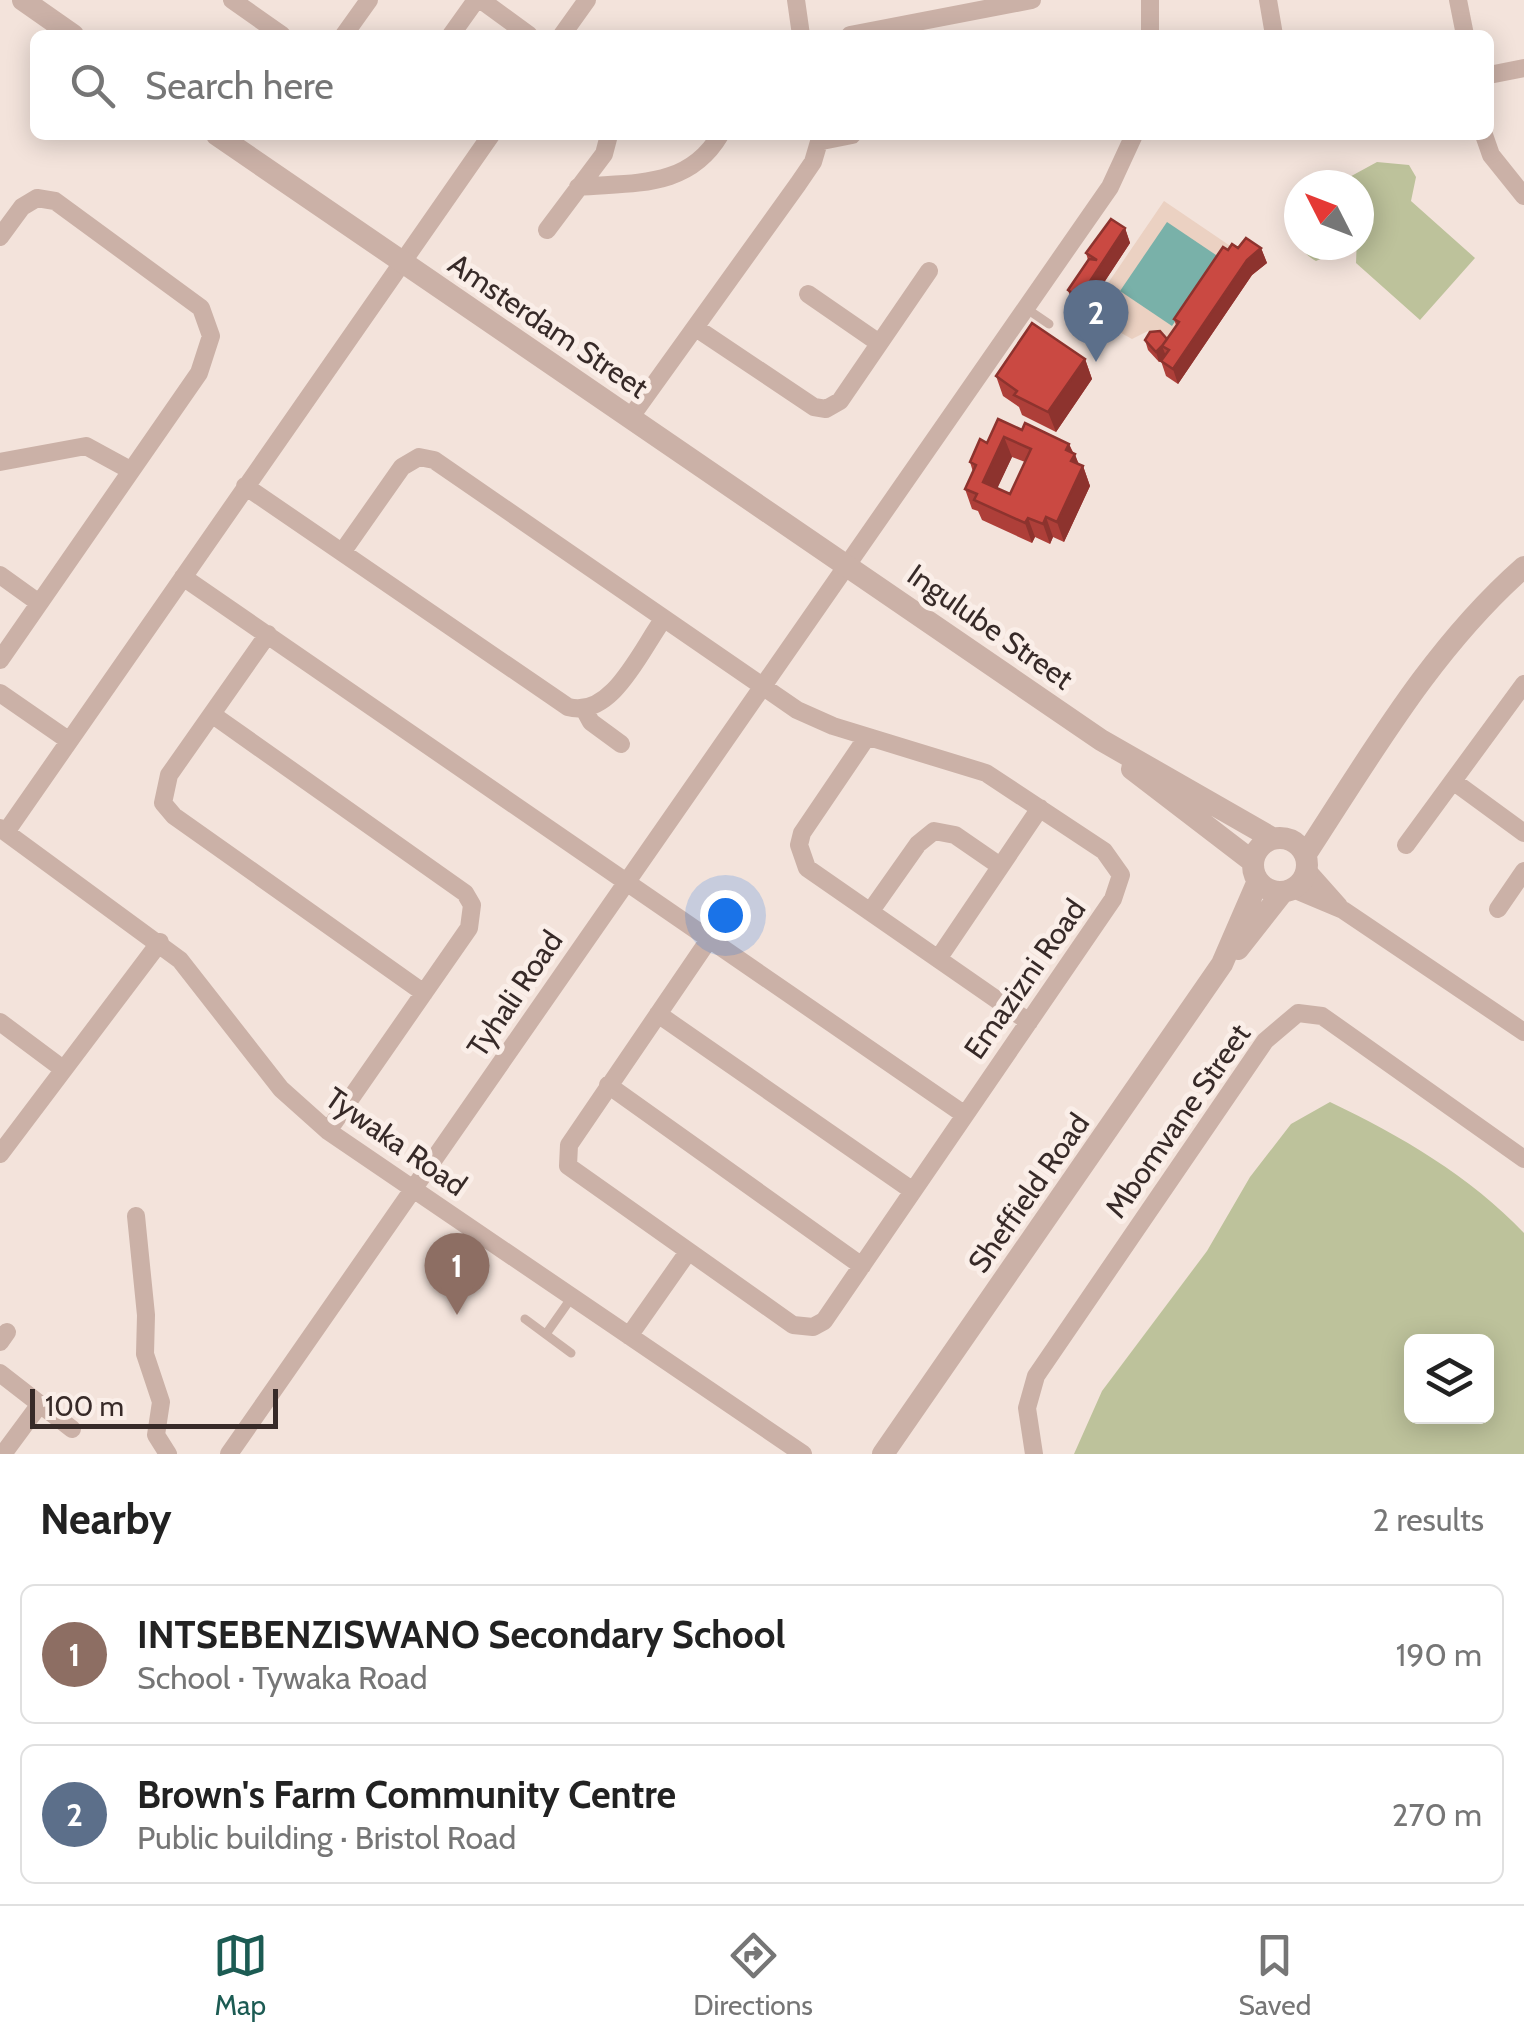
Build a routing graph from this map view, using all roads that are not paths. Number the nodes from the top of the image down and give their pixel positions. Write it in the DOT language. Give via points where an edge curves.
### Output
graph roads {
  1 [pos="23,0"];
  2 [pos="232,0"];
  3 [pos="369,0"];
  4 [pos="479,0"];
  5 [pos="587,0"];
  6 [pos="796,0"];
  7 [pos="1032,0"];
  8 [pos="1150,0"];
  9 [pos="1268,0"];
  10 [pos="1458,0"];
  11 [pos="256,7"];
  12 [pos="66,30"];
  13 [pos="277,30"];
  14 [pos="348,30"];
  15 [pos="455,30"];
  16 [pos="522,30"];
  17 [pos="566,30"];
  18 [pos="800,30"];
  19 [pos="876,30"];
  20 [pos="1150,30"];
  21 [pos="1273,30"];
  22 [pos="1464,30"];
  23 [pos="1524,68"];
  24 [pos="1494,74"];
  25 [pos="224,140"];
  26 [pos="488,140"];
  27 [pos="608,140"];
  28 [pos="716,140"];
  29 [pos="820,140"];
  30 [pos="1132,140"];
  31 [pos="1486,140"];
  32 [pos="578,187"];
  33 [pos="1524,196"];
  34 [pos="546,230"];
  35 [pos="0,237"];
  36 [pos="401,263"];
  37 [pos="929,270"];
  38 [pos="808,294"];
  39 [pos="1025,308"];
  40 [pos="1049,324"];
  41 [pos="696,328"];
  42 [pos="879,343"];
  43 [pos="630,418"];
  44 [pos="0,462"];
  45 [pos="130,470"];
  46 [pos="245,486"];
  47 [pos="343,552"];
  48 [pos="845,564"];
  49 [pos="1524,567"];
  50 [pos="0,575"];
  51 [pos="182,577"];
  52 [pos="39,603"];
  53 [pos="662,620"];
  54 [pos="268,634"];
  55 [pos="0,660"];
  56 [pos="761,686"];
  57 [pos="0,694"];
  58 [pos="1521,694"];
  59 [pos="585,712"];
  60 [pos="213,716"];
  61 [pos="867,737"];
  62 [pos="68,740"];
  63 [pos="1100,740"];
  64 [pos="621,744"];
  65 [pos="1453,781"];
  66 [pos="1040,808"];
  67 [pos="3,830"];
  68 [pos="1524,833"];
  69 [pos="1406,846"];
  70 [pos="1294,850"];
  71 [pos="1000,866"];
  72 [pos="1524,870"];
  73 [pos="1255,871"];
  74 [pos="626,880"];
  75 [pos="1287,891"];
  76 [pos="1498,909"];
  77 [pos="1343,910"];
  78 [pos="870,912"];
  79 [pos="710,938"];
  80 [pos="160,942"];
  81 [pos="938,959"];
  82 [pos="1222,964"];
  83 [pos="424,992"];
  84 [pos="658,1014"];
  85 [pos="0,1022"];
  86 [pos="1029,1022"];
  87 [pos="1524,1032"];
  88 [pos="64,1070"];
  89 [pos="608,1085"];
  90 [pos="965,1115"];
  91 [pos="328,1131"];
  92 [pos="0,1154"];
  93 [pos="1524,1158"];
  94 [pos="415,1191"];
  95 [pos="913,1191"];
  96 [pos="136,1216"];
  97 [pos="688,1252"];
  98 [pos="862,1266"];
  99 [pos="572,1298"];
  100 [pos="526,1320"];
  101 [pos="546,1334"];
  102 [pos="629,1336"];
  103 [pos="571,1353"];
  104 [pos="0,1373"];
  105 [pos="40,1404"];
  106 [pos="72,1428"];
  107 [pos="3,1454"];
  108 [pos="168,1454"];
  109 [pos="229,1454"];
  110 [pos="803,1454"];
  111 [pos="882,1454"];
  112 [pos="1034,1454"];
  1 -- 12 [label="street"];
  2 -- 11 [label="street"];
  3 -- 14 [label="street"];
  4 -- 15 [label="street"];
  4 -- 16 [label="street"];
  5 -- 17 [label="street"];
  6 -- 18 [label="street"];
  7 -- 19 [label="street"];
  8 -- 20 [label="street"];
  9 -- 21 [label="street"];
  10 -- 22 [label="street"];
  11 -- 13 [label="street"];
  23 -- 24 [label="street"];
  25 -- 36 [label="street, Amsterdam Street"];
  26 -- 36 [label="street"];
  27 -- 32 [label="street"];
  28 -- 32 [label="street" via="693,169 679,175"];
  29 -- 41 [label="street" via="798,184"];
  30 -- 39 [label="street, Tyhali Road" via="1110,187"];
  31 -- 33 [label="street"];
  32 -- 34 [label="street"];
  35 -- 45 [label="street" via="22,207 37,198 55,201 201,308 211,336 198,372"];
  36 -- 43 [label="street, Amsterdam Street"];
  36 -- 46 [label="street"];
  37 -- 42 [label="street"];
  38 -- 42 [label="street"];
  39 -- 40 [label="lane"];
  39 -- 48 [label="street, Tyhali Road"];
  41 -- 42 [label="street" via="826,409 840,401"];
  41 -- 43 [label="street"];
  43 -- 48 [label="street, Amsterdam Street"];
  44 -- 45 [label="street" via="86,446"];
  45 -- 52 [label="street"];
  46 -- 47 [label="street"];
  46 -- 51 [label="street"];
  47 -- 53 [label="street, Emazizni Road" via="402,468 418,458 434,460"];
  47 -- 59 [label="street" via="568,707"];
  48 -- 56 [label="street, Tyhali Road"];
  48 -- 63 [label="street, Ingulube Street"];
  49 -- 70 [label="street" via="1426,672"];
  50 -- 52 [label="street"];
  51 -- 54 [label="street"];
  51 -- 62 [label="street"];
  52 -- 55 [label="street"];
  53 -- 56 [label="street, Emazizni Road"];
  53 -- 59 [label="street" via="602,704"];
  54 -- 60 [label="street"];
  54 -- 74 [label="street"];
  56 -- 61 [label="street, Emazizni Road" via="811,717"];
  56 -- 74 [label="street, Tyhali Road"];
  57 -- 62 [label="street"];
  58 -- 65 [label="street"];
  59 -- 64 [label="street"];
  60 -- 83 [label="street" via="469,898 468,928"];
  60 -- 83 [label="street" via="164,785 168,810"];
  61 -- 66 [label="street, Emazizni Road" via="973,767"];
  61 -- 78 [label="street" via="808,821 799,845 807,868"];
  62 -- 67 [label="street"];
  63 -- 70 [label="street, Ingulube Street"];
  63 -- 73 [label="street, Ingulube Street"];
  65 -- 68 [label="street"];
  65 -- 69 [label="street"];
  66 -- 71 [label="street"];
  66 -- 86 [label="street, Emazizni Road" via="1104,850 1121,876 1113,900"];
  67 -- 80 [label="street, Tywaka Road"];
  70 -- 73 [label="street, Sheffield Road" via="1256,851"];
  70 -- 75 [label="street, Sheffield Road"];
  70 -- 77 [label="street, Ingulube Street"];
  71 -- 78 [label="street" via="955,834 934,831"];
  71 -- 81 [label="street"];
  72 -- 76 [label="street"];
  73 -- 75 [label="street, Ingulube Street" via="1268,890"];
  73 -- 82 [label="street, Sheffield Road"];
  74 -- 79 [label="street"];
  74 -- 94 [label="street, Tyhali Road"];
  75 -- 77 [label="street, Ingulube Street"];
  75 -- 82 [label="street, Sheffield Road"];
  77 -- 87 [label="street, Ingulube Street"];
  78 -- 81 [label="street"];
  79 -- 84 [label="street"];
  79 -- 90 [label="street"];
  80 -- 88 [label="street"];
  80 -- 91 [label="street, Tywaka Road" via="281,1089"];
  81 -- 86 [label="street"];
  82 -- 111 [label="street, Sheffield Road"];
  83 -- 91 [label="street"];
  84 -- 89 [label="street"];
  84 -- 95 [label="street"];
  85 -- 88 [label="street"];
  86 -- 90 [label="street, Emazizni Road"];
  88 -- 92 [label="street"];
  89 -- 97 [label="street" via="569,1145 568,1166"];
  89 -- 98 [label="street"];
  90 -- 95 [label="street, Emazizni Road"];
  91 -- 94 [label="street, Tywaka Road"];
  93 -- 112 [label="street, Mbomvane Street" via="1322,1016 1298,1014 1265,1041 1036,1376 1026,1408"];
  94 -- 99 [label="street, Tywaka Road"];
  94 -- 109 [label="street, Tyhali Road"];
  95 -- 98 [label="street, Emazizni Road"];
  96 -- 108 [label="street" via="144,1354 161,1402 156,1435"];
  97 -- 98 [label="street, Emazizni Road" via="802,1328 824,1321"];
  97 -- 102 [label="street"];
  99 -- 101 [label="lane"];
  99 -- 102 [label="street, Tywaka Road"];
  100 -- 101 [label="lane"];
  101 -- 103 [label="lane"];
  102 -- 110 [label="street, Tywaka Road"];
  104 -- 105 [label="street"];
  105 -- 106 [label="street"];
  105 -- 107 [label="street"];
}
